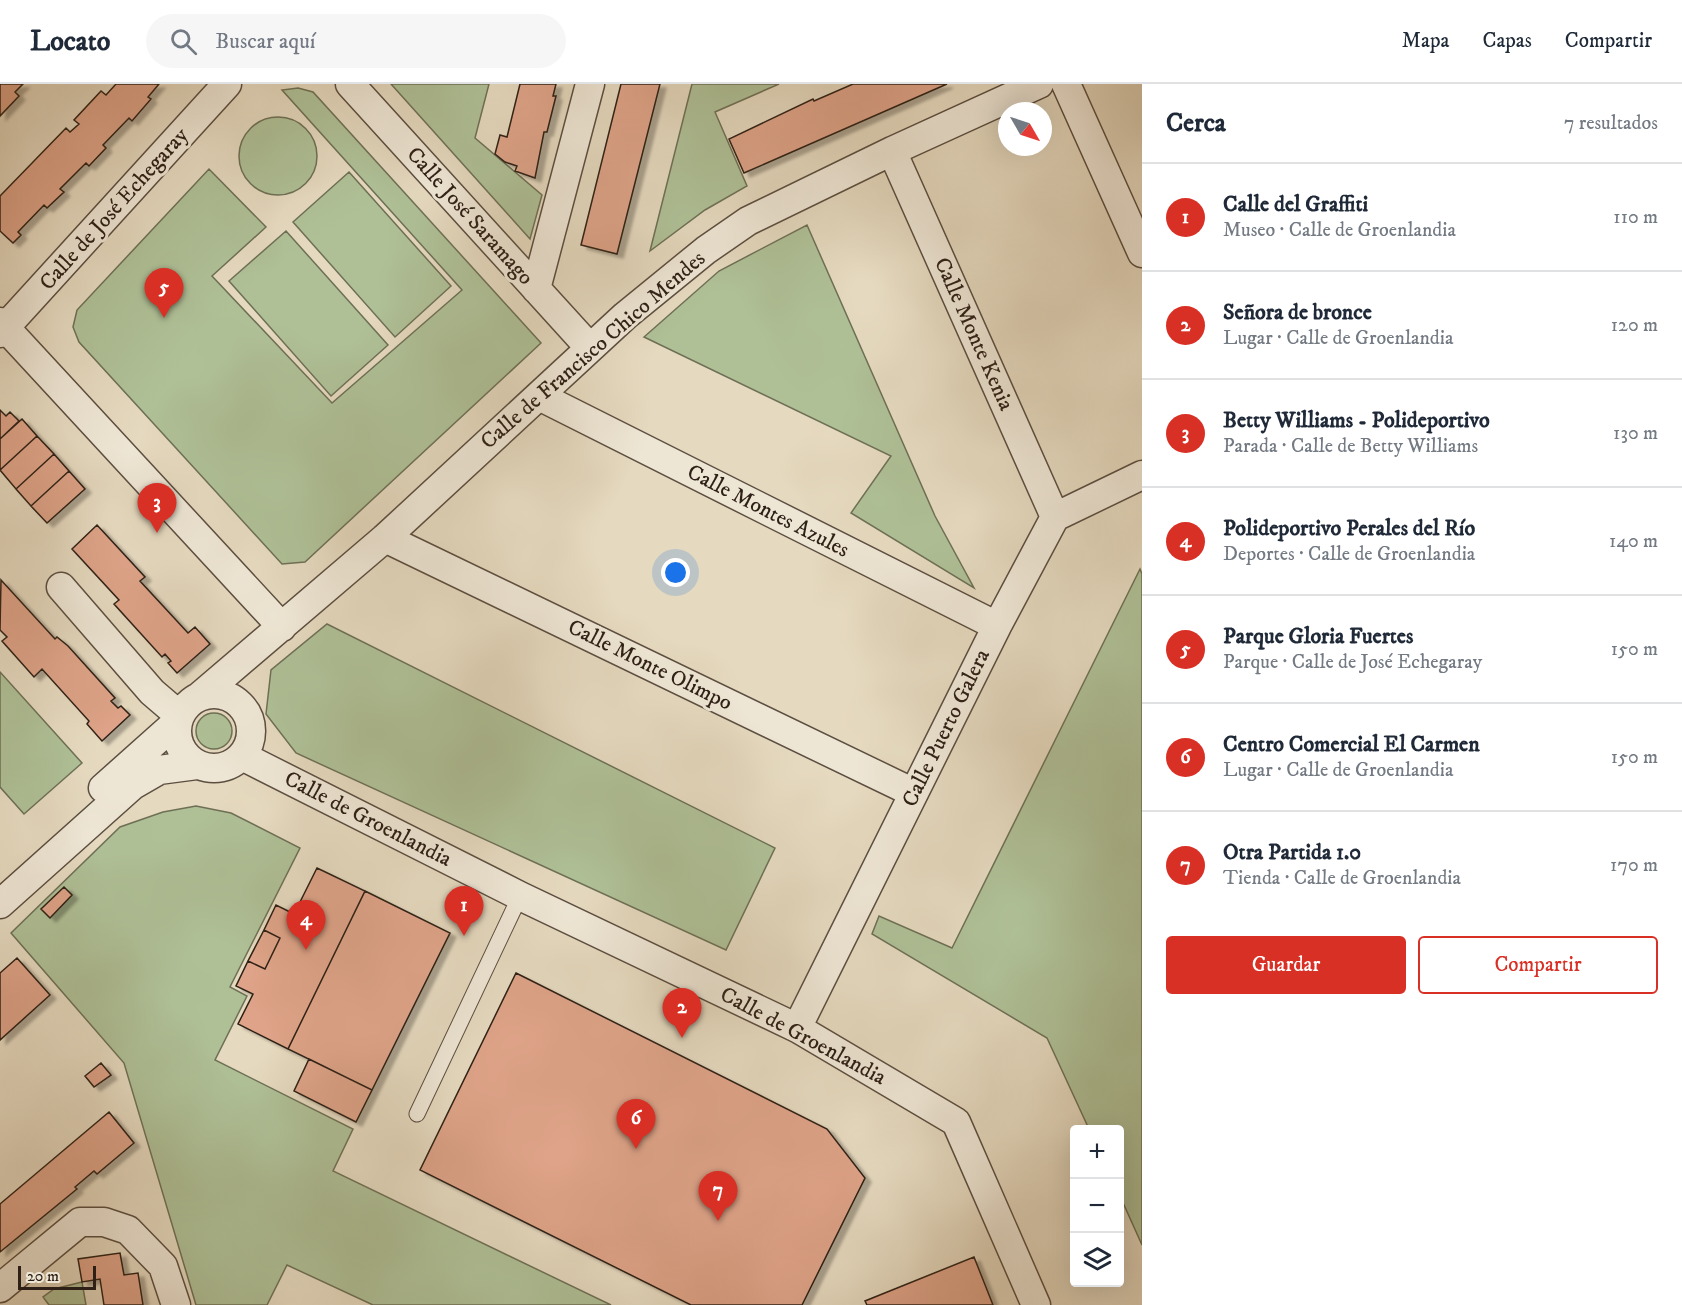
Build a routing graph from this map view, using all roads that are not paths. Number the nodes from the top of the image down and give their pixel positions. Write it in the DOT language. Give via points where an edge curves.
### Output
graph roads {
  1 [pos="227,84"];
  2 [pos="350,84"];
  3 [pos="590,84"];
  4 [pos="1039,84"];
  5 [pos="1066,84"];
  6 [pos="892,151"];
  7 [pos="1142,253"];
  8 [pos="537,289"];
  9 [pos="2,328"];
  10 [pos="590,348"];
  11 [pos="539,396"];
  12 [pos="1142,475"];
  13 [pos="1055,517"];
  14 [pos="385,538"];
  15 [pos="61,587"];
  16 [pos="997,626"];
  17 [pos="282,627"];
  18 [pos="200,696"];
  19 [pos="178,719"];
  20 [pos="251,724"];
  21 [pos="242,756"];
  22 [pos="196,765"];
  23 [pos="914,793"];
  24 [pos="0,878"];
  25 [pos="520,896"];
  26 [pos="0,904"];
  27 [pos="797,1028"];
  28 [pos="417,1114"];
  29 [pos="0,1288"];
  30 [pos="176,1305"];
  31 [pos="1036,1305"];
  1 -- 9 [label="street, Calle de José Echegaray"];
  2 -- 8 [label="street, Calle José Saramago"];
  3 -- 8 [label="street"];
  4 -- 6 [label="street, Calle de Francisco Chico Mendes"];
  5 -- 7 [label="street"];
  6 -- 10 [label="street, Calle de Francisco Chico Mendes" via="748,221 706,250"];
  6 -- 13 [label="street, Calle Monte Kenia"];
  8 -- 10 [label="street, Calle José Saramago"];
  9 -- 17 [label="street"];
  10 -- 11 [label="street, Calle de Francisco Chico Mendes"];
  11 -- 14 [label="street, Calle de Francisco Chico Mendes"];
  11 -- 16 [label="street, Calle Montes Azules"];
  12 -- 13 [label="street"];
  13 -- 16 [label="street, Calle Puerto Galera"];
  14 -- 17 [label="street, Calle de Francisco Chico Mendes"];
  14 -- 23 [label="street, Calle Monte Olimpo"];
  15 -- 19 [label="street"];
  16 -- 23 [label="street, Calle Puerto Galera"];
  17 -- 18 [label="street, Calle de Francisco Chico Mendes"];
  17 -- 20 [label="street, Calle de Francisco Chico Mendes" via="250,672"];
  18 -- 19 [label="street"];
  18 -- 20 [label="street" via="232,698 241,705"];
  19 -- 22 [label="street" via="179,746"];
  19 -- 24 [label="street"];
  20 -- 21 [label="street" via="251,736"];
  21 -- 22 [label="street" via="221,768"];
  21 -- 25 [label="street, Calle de Groenlandia"];
  22 -- 26 [label="street" via="159,770 133,785"];
  23 -- 27 [label="street, Calle Puerto Galera"];
  25 -- 27 [label="street, Calle de Groenlandia"];
  25 -- 28 [label="lane"];
  27 -- 31 [label="street, Calle de Groenlandia" via="956,1122"];
  29 -- 30 [label="street" via="80,1222 104,1222 128,1230 163,1266"];
}
